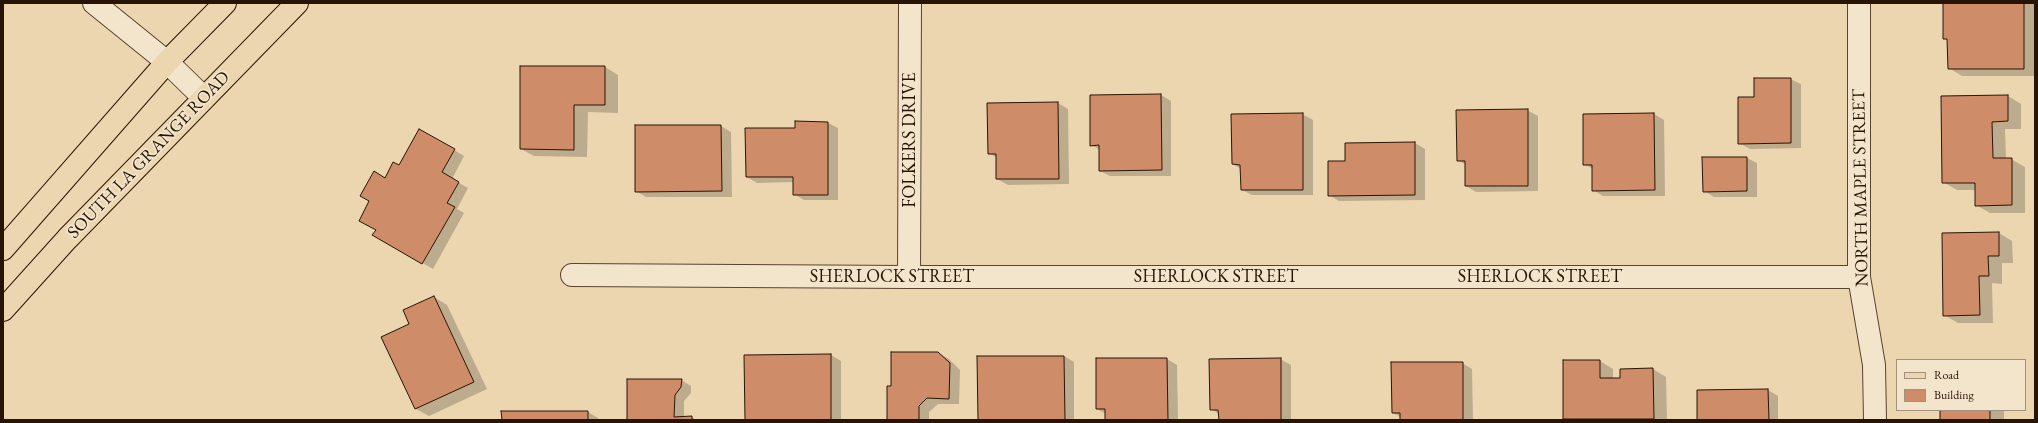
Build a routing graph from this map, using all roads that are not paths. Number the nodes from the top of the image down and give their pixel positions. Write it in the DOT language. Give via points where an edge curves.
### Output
graph roads {
  1 [pos="94,3"];
  2 [pos="225,3"];
  3 [pos="298,3"];
  4 [pos="910,3"];
  5 [pos="1859,3"];
  6 [pos="167,62"];
  7 [pos="204,98"];
  8 [pos="3,249"];
  9 [pos="572,275"];
  10 [pos="909,277"];
  11 [pos="1859,277"];
  12 [pos="3,310"];
  13 [pos="1875,420"];
  1 -- 6 [label="street"];
  2 -- 6 [label="main road"];
  3 -- 7 [label="main road, SOUTH LA GRANGE ROAD"];
  4 -- 10 [label="street, FOLKERS DRIVE"];
  5 -- 11 [label="street, NORTH MAPLE STREET"];
  6 -- 7 [label="street"];
  6 -- 8 [label="main road"];
  7 -- 12 [label="main road, SOUTH LA GRANGE ROAD" via="67,238"];
  9 -- 10 [label="street, SHERLOCK STREET"];
  10 -- 11 [label="street, SHERLOCK STREET"];
  11 -- 13 [label="street, NORTH MAPLE STREET" via="1874,365"];
}
